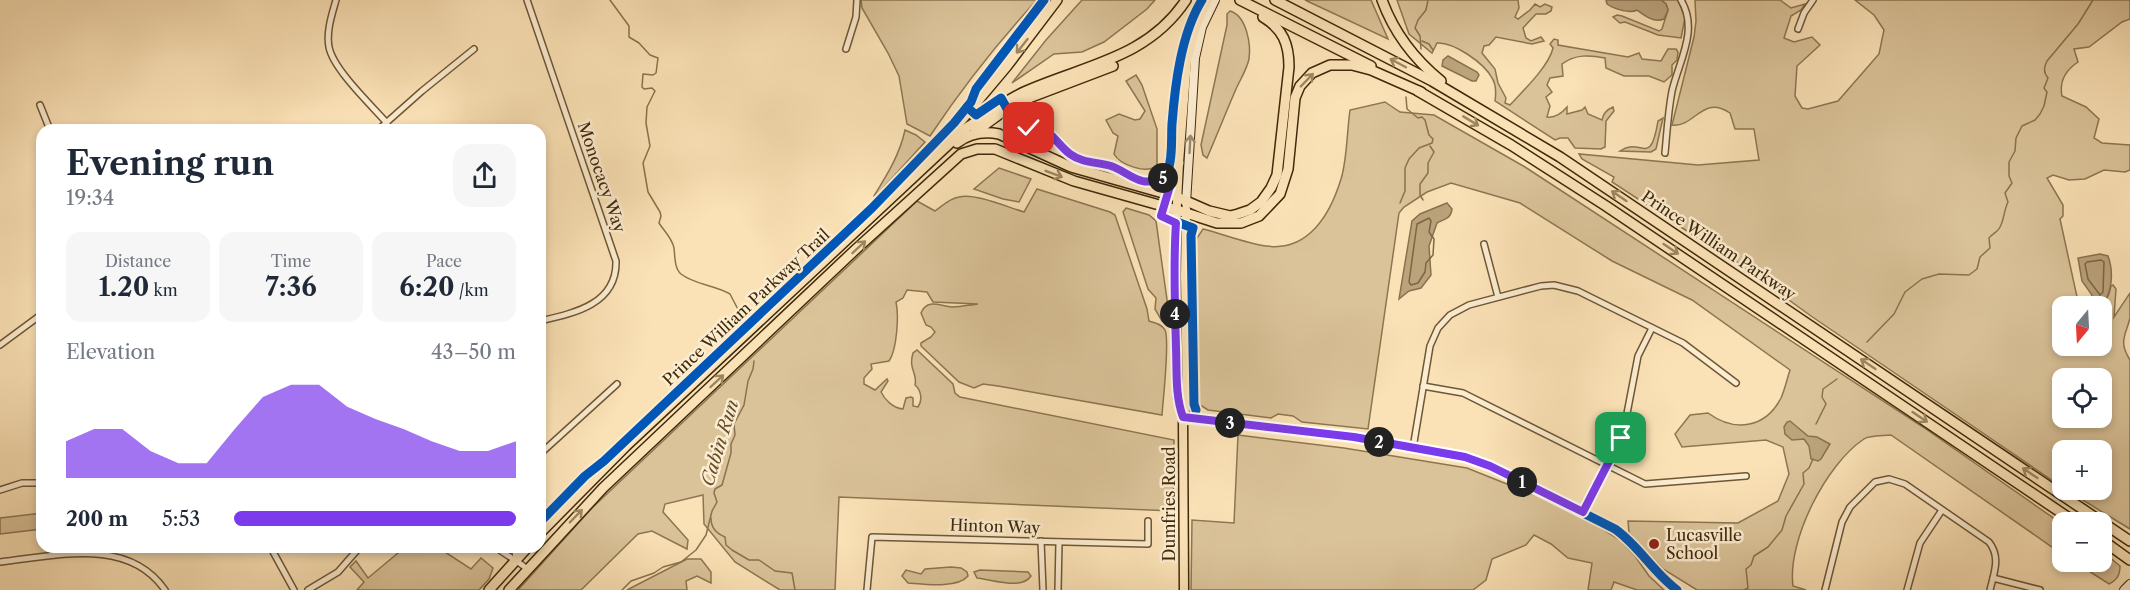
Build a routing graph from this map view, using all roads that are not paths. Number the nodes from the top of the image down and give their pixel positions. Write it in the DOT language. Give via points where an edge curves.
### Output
graph roads {
  1 [pos="336,0"];
  2 [pos="527,0"];
  3 [pos="857,0"];
  4 [pos="1058,0"];
  5 [pos="1186,0"];
  6 [pos="1191,0"];
  7 [pos="1235,0"];
  8 [pos="1240,0"];
  9 [pos="1275,0"];
  10 [pos="1382,0"];
  11 [pos="1681,0"];
  12 [pos="1813,0"];
  13 [pos="1211,1"];
  14 [pos="1798,29"];
  15 [pos="474,49"];
  16 [pos="846,49"];
  17 [pos="1421,92"];
  18 [pos="1037,95"];
  19 [pos="40,105"];
  20 [pos="1474,105"];
  21 [pos="387,123"];
  22 [pos="48,124"];
  23 [pos="972,134"];
  24 [pos="1034,151"];
  25 [pos="1665,153"];
  26 [pos="1179,163"];
  27 [pos="917,174"];
  28 [pos="1151,189"];
  29 [pos="898,192"];
  30 [pos="1177,197"];
  31 [pos="1186,202"];
  32 [pos="1181,211"];
  33 [pos="882,225"];
  34 [pos="1484,244"];
  35 [pos="1498,297"];
  36 [pos="36,318"];
  37 [pos="546,319"];
  38 [pos="1652,328"];
  39 [pos="0,345"];
  40 [pos="1736,383"];
  41 [pos="616,384"];
  42 [pos="1423,386"];
  43 [pos="1183,417"];
  44 [pos="546,448"];
  45 [pos="1413,448"];
  46 [pos="1607,466"];
  47 [pos="1746,476"];
  48 [pos="36,483"];
  49 [pos="0,490"];
  50 [pos="1942,510"];
  51 [pos="1583,512"];
  52 [pos="2060,512"];
  53 [pos="1148,521"];
  54 [pos="546,527"];
  55 [pos="1041,541"];
  56 [pos="2130,541"];
  57 [pos="1059,542"];
  58 [pos="2112,547"];
  59 [pos="546,549"];
  60 [pos="274,553"];
  61 [pos="355,553"];
  62 [pos="502,553"];
  63 [pos="515,553"];
  64 [pos="522,553"];
  65 [pos="542,553"];
  66 [pos="516,559"];
  67 [pos="2130,560"];
  68 [pos="0,562"];
  69 [pos="527,569"];
  70 [pos="1993,578"];
  71 [pos="165,590"];
  72 [pos="294,590"];
  73 [pos="308,590"];
  74 [pos="489,590"];
  75 [pos="509,590"];
  76 [pos="867,590"];
  77 [pos="1043,590"];
  78 [pos="1058,590"];
  79 [pos="1184,590"];
  80 [pos="1677,590"];
  81 [pos="1825,590"];
  82 [pos="1907,590"];
  83 [pos="1990,590"];
  84 [pos="2040,590"];
  1 -- 21 [label="street" via="329,31 331,53 339,68"];
  2 -- 37 [label="street, Monocacy Way" via="616,261 614,279 603,297"];
  3 -- 16 [label="street"];
  4 -- 29 [label="highway, one-way" via="971,110"];
  5 -- 27 [label="highway" via="1162,28 1132,50 1023,92 965,129"];
  6 -- 18 [label="highway" via="1165,32 1135,55"];
  7 -- 31 [label="highway" via="1275,26 1288,48 1277,175 1267,196 1245,213 1230,216"];
  8 -- 17 [label="highway"];
  20 -- 9 [label="highway, Prince William Parkway, one-way"];
  10 -- 20 [label="highway" via="1394,28 1418,61"];
  11 -- 25 [label="street" via="1689,25 1672,93"];
  12 -- 14 [label="street"];
  13 -- 26 [label="main road, Dumfries Road" via="1188,52"];
  31 -- 13 [label="street, one-way" via="1195,58"];
  15 -- 21 [label="street"];
  32 -- 17 [label="highway, one-way" via="1231,224 1251,220 1267,210 1286,181 1295,98 1304,82 1318,70 1352,64"];
  17 -- 52 [label="highway, Prince William Parkway, one-way" via="1606,206"];
  18 -- 23 [label="highway" via="1007,109"];
  18 -- 24 [label="highway" via="1022,106 1015,121 1019,136"];
  19 -- 22 [label="street"];
  56 -- 20 [label="highway, Prince William Parkway, one-way" via="1622,198"];
  23 -- 24 [label="highway" via="999,134"];
  23 -- 27 [label="highway"];
  23 -- 33 [label="highway" via="890,211"];
  24 -- 28 [label="highway" via="1071,167"];
  26 -- 28 [label="highway" via="1166,182"];
  26 -- 30 [label="main road, Dumfries Road"];
  27 -- 29 [label="highway"];
  28 -- 30 [label="highway"];
  29 -- 54 [label="highway" via="626,446"];
  30 -- 31 [label="highway"];
  30 -- 32 [label="main road, Dumfries Road"];
  31 -- 32 [label="main road, Dumfries Road"];
  33 -- 32 [label="highway, one-way" via="957,156 981,148 1002,150 1074,181"];
  32 -- 43 [label="main road, Dumfries Road" via="1187,402"];
  59 -- 33 [label="highway, one-way" via="603,488"];
  34 -- 35 [label="street"];
  35 -- 38 [label="street" via="1541,286 1566,287"];
  35 -- 42 [label="street" via="1459,309 1438,328"];
  36 -- 39 [label="street"];
  38 -- 40 [label="street" via="1683,343"];
  38 -- 46 [label="street" via="1638,356 1624,429"];
  41 -- 44 [label="street"];
  42 -- 45 [label="street"];
  42 -- 46 [label="street" via="1462,393"];
  43 -- 45 [label="street" via="1354,437"];
  43 -- 79 [label="main road, Dumfries Road"];
  45 -- 51 [label="street" via="1478,461"];
  46 -- 47 [label="street" via="1652,484"];
  46 -- 51 [label="street"];
  48 -- 49 [label="street"];
  50 -- 70 [label="street" via="1992,545 1997,561"];
  50 -- 81 [label="street" via="1898,481 1872,484 1844,517"];
  50 -- 82 [label="street" via="1920,543"];
  51 -- 80 [label="street" via="1626,537"];
  53 -- 57 [label="street, Hinton Way" via="1148,544"];
  55 -- 57 [label="street, Hinton Way"];
  55 -- 76 [label="street, Hinton Way" via="872,537"];
  55 -- 77 [label="street"];
  57 -- 78 [label="street"];
  58 -- 67 [label="highway"];
  60 -- 72 [label="street"];
  61 -- 73 [label="street" via="338,572"];
  62 -- 66 [label="street"];
  63 -- 66 [label="street"];
  64 -- 66 [label="highway"];
  69 -- 65 [label="highway, one-way"];
  66 -- 69 [label="street"];
  66 -- 74 [label="highway"];
  68 -- 71 [label="street" via="107,555 138,564"];
  69 -- 75 [label="highway"];
  70 -- 83 [label="street"];
  70 -- 84 [label="street"];
}
